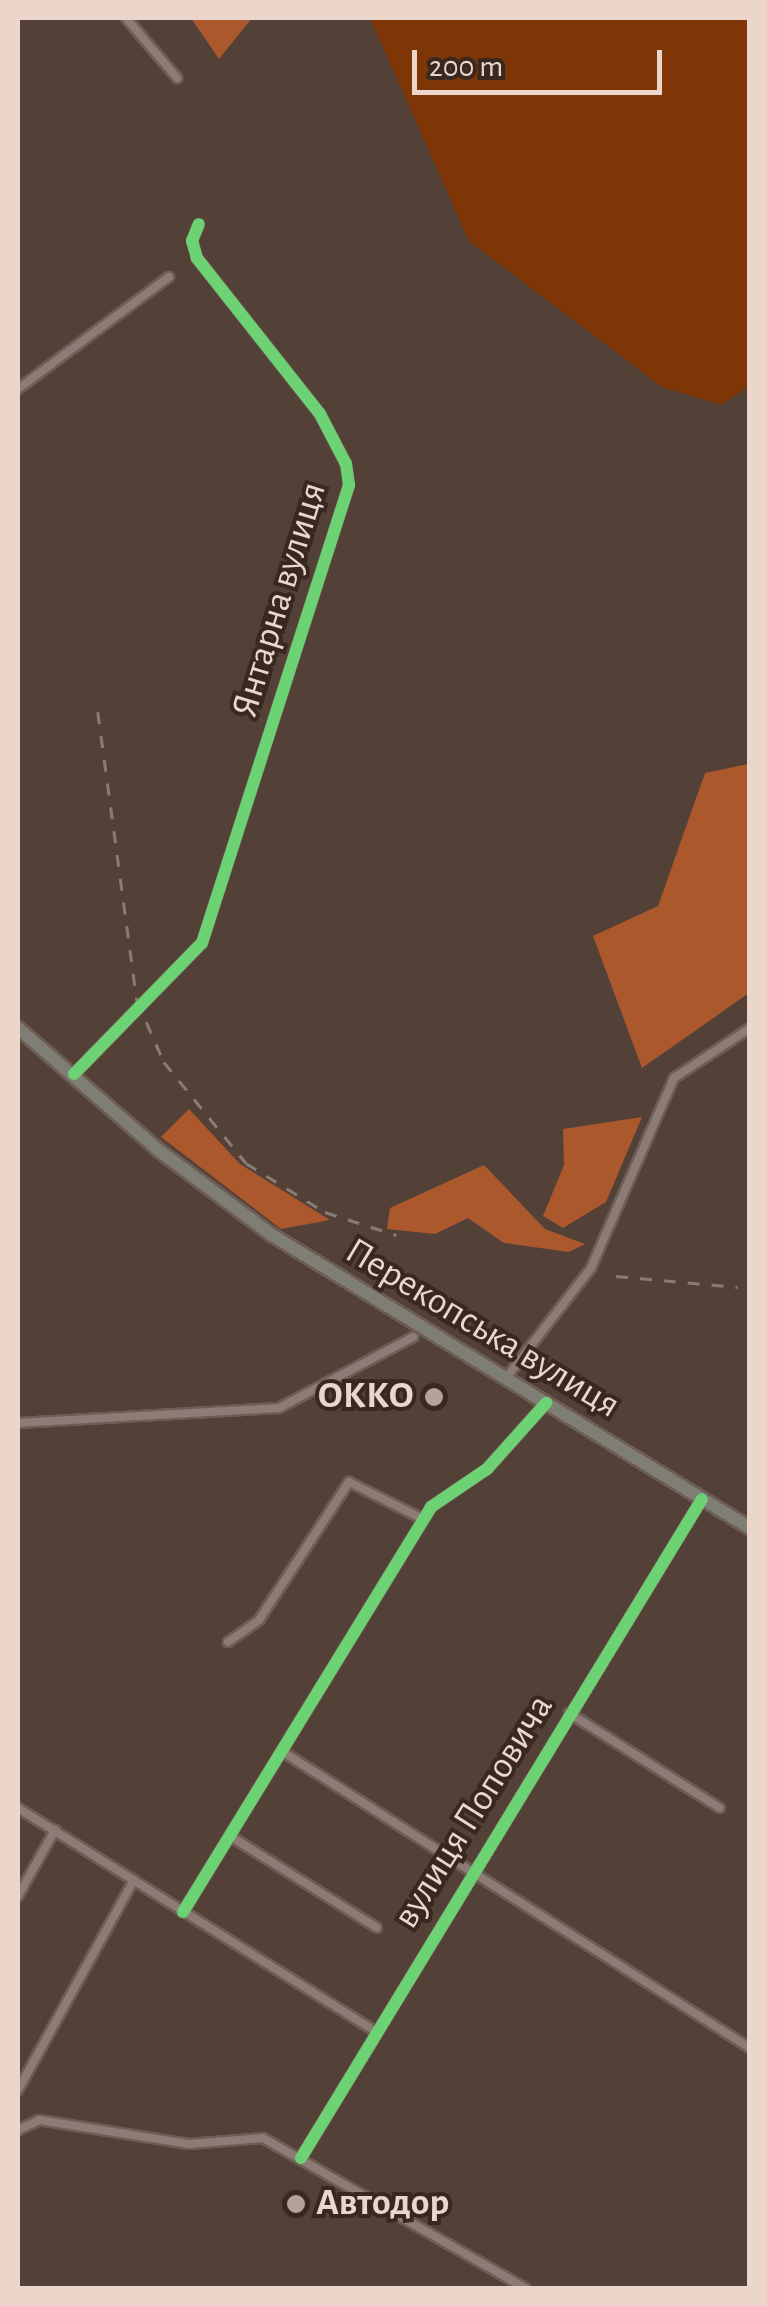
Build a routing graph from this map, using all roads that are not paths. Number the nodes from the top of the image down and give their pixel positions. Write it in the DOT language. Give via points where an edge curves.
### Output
graph roads {
  1 [pos="126,18"];
  2 [pos="177,78"];
  3 [pos="199,224"];
  4 [pos="169,277"];
  5 [pos="18,389"];
  6 [pos="18,1028"];
  7 [pos="750,1028"];
  8 [pos="74,1074"];
  9 [pos="414,1337"];
  10 [pos="506,1378"];
  11 [pos="546,1403"];
  12 [pos="18,1423"];
  13 [pos="702,1498"];
  14 [pos="424,1519"];
  15 [pos="750,1528"];
  16 [pos="228,1642"];
  17 [pos="570,1713"];
  18 [pos="283,1752"];
  19 [pos="18,1808"];
  20 [pos="720,1808"];
  21 [pos="55,1830"];
  22 [pos="230,1836"];
  23 [pos="472,1870"];
  24 [pos="134,1880"];
  25 [pos="18,1896"];
  26 [pos="184,1912"];
  27 [pos="377,1928"];
  28 [pos="378,2032"];
  29 [pos="750,2048"];
  30 [pos="18,2090"];
  31 [pos="18,2130"];
  32 [pos="301,2158"];
  33 [pos="525,2288"];
  1 -- 2 [label="street"];
  3 -- 8 [label="street, Янтарна вулиця" via="192,241 196,258 320,414 346,464 349,485 202,943"];
  4 -- 5 [label="street"];
  6 -- 8 [label="main road, Перекопська вулиця"];
  7 -- 10 [label="street" via="674,1078 591,1268"];
  8 -- 10 [label="main road, Перекопська вулиця" via="272,1235"];
  9 -- 12 [label="street" via="279,1408"];
  10 -- 11 [label="main road, Перекопська вулиця"];
  11 -- 13 [label="main road, Перекопська вулиця"];
  11 -- 14 [label="street" via="487,1469"];
  13 -- 15 [label="main road, Перекопська вулиця"];
  13 -- 17 [label="street, вулиця Поповича"];
  14 -- 16 [label="street" via="349,1482 259,1620"];
  14 -- 18 [label="street"];
  17 -- 20 [label="street"];
  17 -- 23 [label="street, вулиця Поповича"];
  18 -- 22 [label="street"];
  18 -- 23 [label="street"];
  19 -- 21 [label="street"];
  21 -- 24 [label="street"];
  21 -- 25 [label="street"];
  22 -- 26 [label="street"];
  22 -- 27 [label="street"];
  23 -- 28 [label="street, вулиця Поповича"];
  23 -- 29 [label="street"];
  24 -- 26 [label="street"];
  24 -- 30 [label="street"];
  26 -- 28 [label="street"];
  28 -- 32 [label="street, вулиця Поповича"];
  31 -- 32 [label="street" via="39,2120 189,2144 263,2138"];
  32 -- 33 [label="street"];
}
